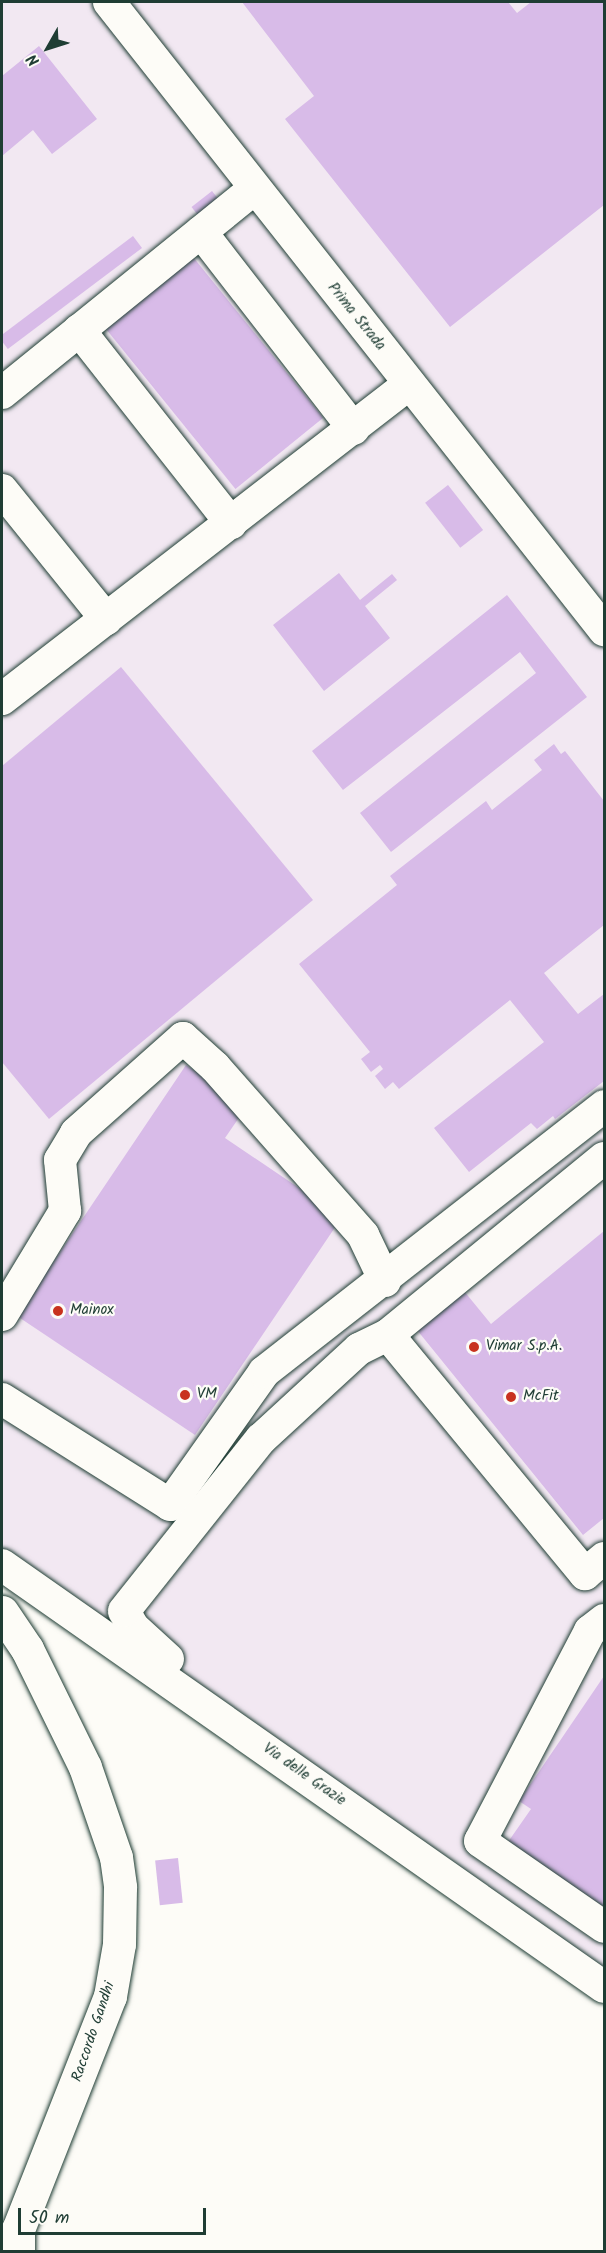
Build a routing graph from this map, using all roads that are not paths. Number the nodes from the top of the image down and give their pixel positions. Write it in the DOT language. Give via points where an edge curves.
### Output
graph roads {
  1 [pos="109,2"];
  2 [pos="254,189"];
  3 [pos="201,232"];
  4 [pos="79,330"];
  5 [pos="409,384"];
  6 [pos="2,393"];
  7 [pos="354,429"];
  8 [pos="2,490"];
  9 [pos="231,523"];
  10 [pos="106,619"];
  11 [pos="604,630"];
  12 [pos="2,699"];
  13 [pos="604,1106"];
  14 [pos="604,1158"];
  15 [pos="385,1281"];
  16 [pos="2,1315"];
  17 [pos="388,1335"];
  18 [pos="2,1399"];
  19 [pos="604,1558"];
  20 [pos="2,1565"];
  21 [pos="2,1612"];
  22 [pos="604,1620"];
  23 [pos="380,1829"];
  24 [pos="604,1927"];
  25 [pos="604,1988"];
  26 [pos="18,2252"];
  1 -- 2 [label="street, Prima Strada"];
  2 -- 3 [label="street"];
  2 -- 5 [label="street, Prima Strada"];
  3 -- 4 [label="street"];
  3 -- 7 [label="street"];
  4 -- 6 [label="street"];
  4 -- 9 [label="street"];
  5 -- 7 [label="street"];
  5 -- 11 [label="street, Prima Strada"];
  7 -- 9 [label="street"];
  8 -- 10 [label="street"];
  9 -- 10 [label="street"];
  10 -- 12 [label="street"];
  13 -- 15 [label="street"];
  14 -- 17 [label="street"];
  15 -- 16 [label="street" via="363,1235 214,1067 183,1038 76,1133 60,1160 65,1211"];
  15 -- 18 [label="street" via="264,1372 170,1505"];
  17 -- 19 [label="street" via="585,1574"];
  17 -- 23 [label="street" via="359,1349 261,1439 124,1611 133,1627 158,1653 338,1777"];
  20 -- 23 [label="street, Via delle Grazie"];
  21 -- 26 [label="main road, Raccordo Gandhi" via="27,1649 85,1767 116,1857 120,1887 119,1944 110,1996 18,2229"];
  22 -- 24 [label="street" via="590,1631 480,1841"];
  23 -- 25 [label="street, Via delle Grazie"];
}
